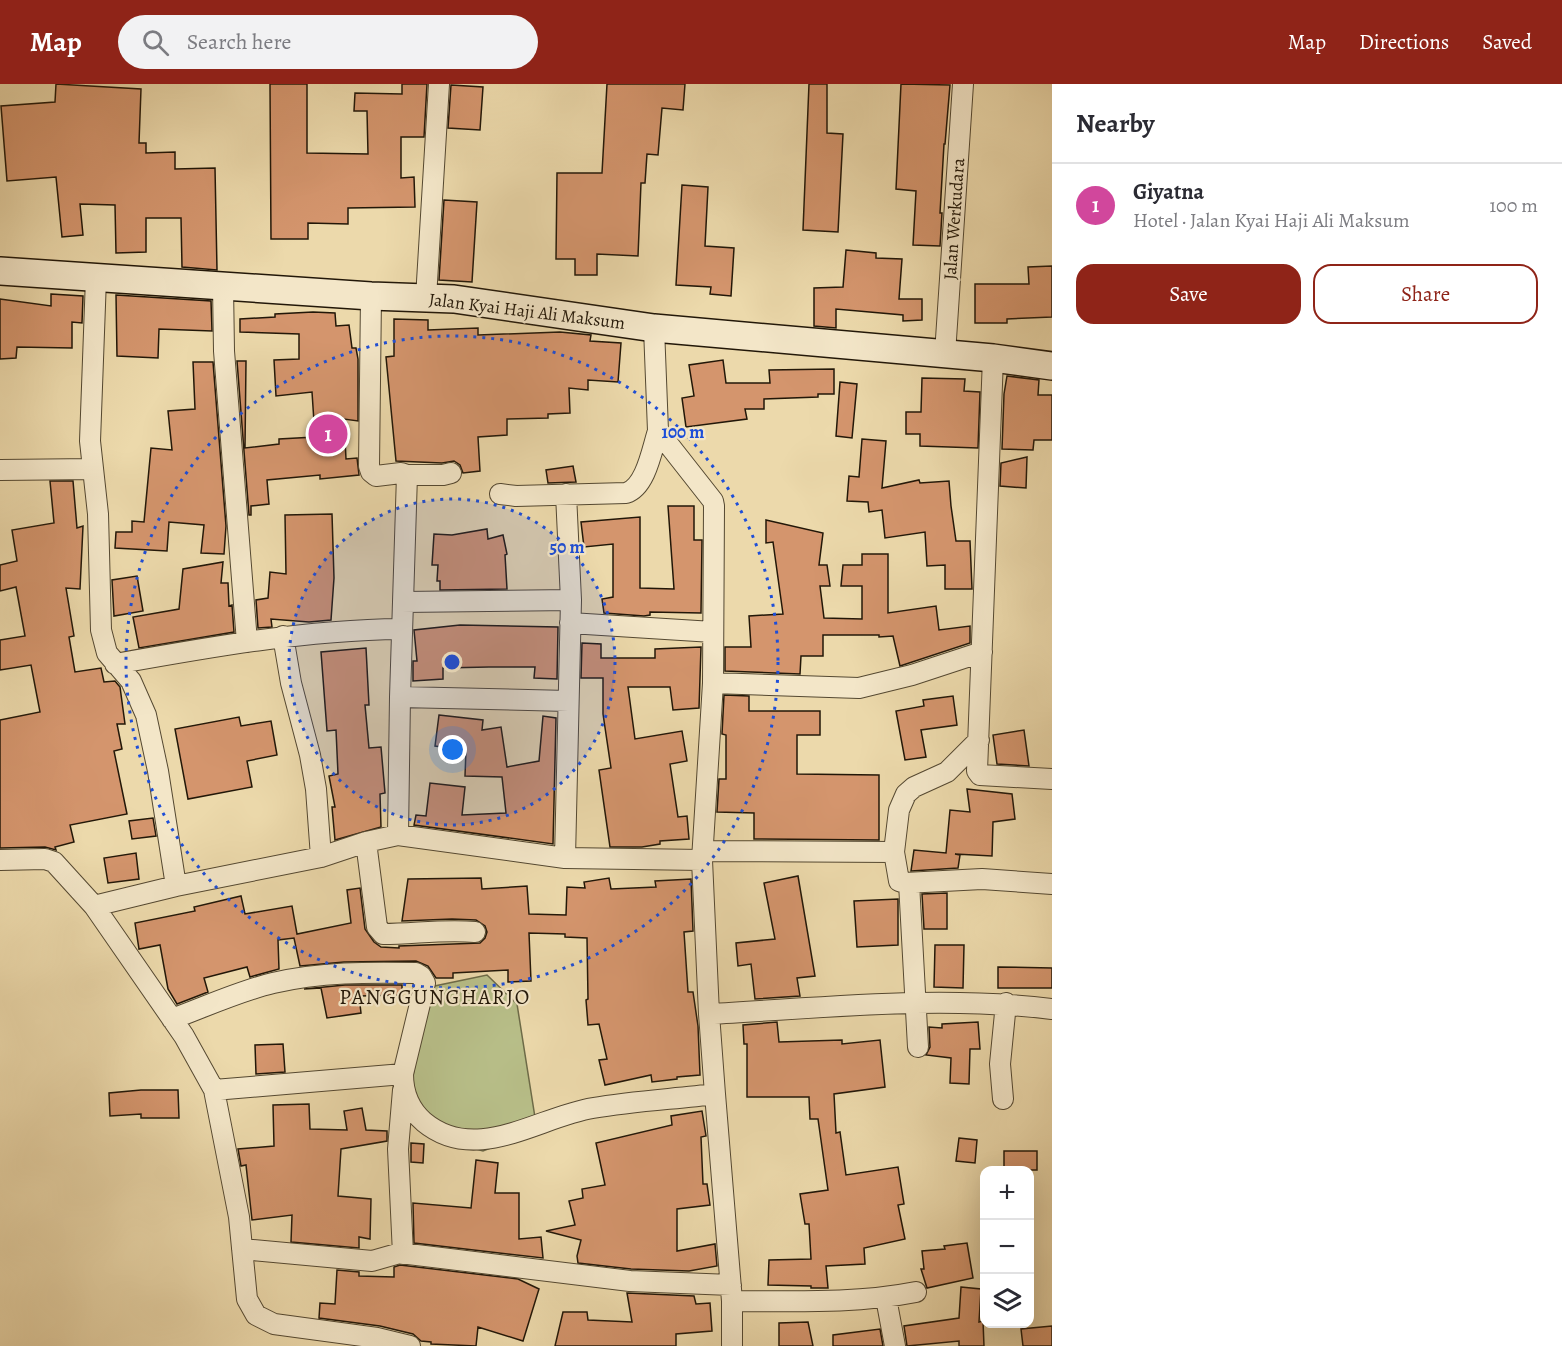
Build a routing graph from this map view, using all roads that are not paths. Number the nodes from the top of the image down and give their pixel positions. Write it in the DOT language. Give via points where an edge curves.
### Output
graph roads {
  1 [pos="439,84"];
  2 [pos="963,84"];
  3 [pos="0,271"];
  4 [pos="96,278"];
  5 [pos="224,286"];
  6 [pos="371,296"];
  7 [pos="426,298"];
  8 [pos="654,328"];
  9 [pos="945,354"];
  10 [pos="993,358"];
  11 [pos="1052,366"];
  12 [pos="658,431"];
  13 [pos="93,469"];
  14 [pos="0,470"];
  15 [pos="451,473"];
  16 [pos="406,475"];
  17 [pos="500,494"];
  18 [pos="566,494"];
  19 [pos="571,600"];
  20 [pos="403,602"];
  21 [pos="570,623"];
  22 [pos="401,629"];
  23 [pos="713,632"];
  24 [pos="283,636"];
  25 [pos="248,642"];
  26 [pos="982,652"];
  27 [pos="115,664"];
  28 [pos="713,683"];
  29 [pos="400,697"];
  30 [pos="568,701"];
  31 [pos="979,740"];
  32 [pos="1052,779"];
  33 [pos="398,835"];
  34 [pos="366,842"];
  35 [pos="894,852"];
  36 [pos="703,856"];
  37 [pos="321,857"];
  38 [pos="565,858"];
  39 [pos="0,860"];
  40 [pos="909,883"];
  41 [pos="1052,884"];
  42 [pos="176,886"];
  43 [pos="94,906"];
  44 [pos="475,932"];
  45 [pos="916,1003"];
  46 [pos="1006,1003"];
  47 [pos="1052,1009"];
  48 [pos="709,1014"];
  49 [pos="172,1019"];
  50 [pos="918,1047"];
  51 [pos="403,1082"];
  52 [pos="214,1090"];
  53 [pos="715,1094"];
  54 [pos="1003,1099"];
  55 [pos="242,1249"];
  56 [pos="403,1254"];
  57 [pos="916,1292"];
  58 [pos="732,1293"];
  59 [pos="886,1298"];
  60 [pos="410,1346"];
  61 [pos="732,1346"];
  62 [pos="895,1346"];
  1 -- 7 [label="street"];
  2 -- 9 [label="street, Jalan Werkudara"];
  3 -- 4 [label="street, Jalan Kyai Haji Ali Maksum"];
  4 -- 5 [label="street, Jalan Kyai Haji Ali Maksum"];
  4 -- 13 [label="street" via="90,441"];
  5 -- 6 [label="street, Jalan Kyai Haji Ali Maksum"];
  5 -- 25 [label="street" via="224,351"];
  6 -- 7 [label="street, Jalan Kyai Haji Ali Maksum"];
  6 -- 16 [label="street" via="369,466 376,476"];
  7 -- 8 [label="street, Jalan Kyai Haji Ali Maksum"];
  8 -- 9 [label="street, Jalan Kyai Haji Ali Maksum"];
  8 -- 12 [label="street"];
  9 -- 10 [label="street, Jalan Kyai Haji Ali Maksum"];
  10 -- 11 [label="street, Jalan Kyai Haji Ali Maksum"];
  10 -- 26 [label="street"];
  12 -- 18 [label="street" via="641,481 634,490"];
  12 -- 23 [label="street" via="713,501"];
  13 -- 14 [label="street"];
  13 -- 27 [label="street" via="101,630 107,653"];
  15 -- 16 [label="street"];
  16 -- 20 [label="street"];
  17 -- 18 [label="street"];
  18 -- 19 [label="street"];
  19 -- 20 [label="street"];
  19 -- 21 [label="street"];
  20 -- 22 [label="street"];
  21 -- 23 [label="street"];
  21 -- 30 [label="street"];
  22 -- 24 [label="street"];
  22 -- 29 [label="street"];
  23 -- 28 [label="street"];
  24 -- 25 [label="street"];
  24 -- 37 [label="street" via="316,789"];
  25 -- 27 [label="street"];
  26 -- 28 [label="street" via="860,688"];
  26 -- 31 [label="street"];
  27 -- 42 [label="street" via="131,681 146,715"];
  28 -- 36 [label="street"];
  29 -- 30 [label="street"];
  29 -- 33 [label="street"];
  30 -- 38 [label="street"];
  31 -- 32 [label="street" via="976,771 980,775"];
  31 -- 35 [label="street" via="947,772 906,794 899,810"];
  33 -- 34 [label="street"];
  33 -- 38 [label="street"];
  34 -- 37 [label="street"];
  34 -- 44 [label="street" via="377,927 383,934 451,929"];
  35 -- 36 [label="street"];
  35 -- 40 [label="street" via="899,881"];
  36 -- 38 [label="street"];
  36 -- 48 [label="street"];
  37 -- 42 [label="street"];
  39 -- 43 [label="street" via="54,862"];
  40 -- 41 [label="street" via="982,879"];
  40 -- 45 [label="street"];
  42 -- 43 [label="street"];
  43 -- 49 [label="street"];
  45 -- 46 [label="street"];
  45 -- 48 [label="street"];
  45 -- 50 [label="street"];
  46 -- 47 [label="street"];
  46 -- 54 [label="street" via="1000,1064"];
  48 -- 53 [label="street"];
  49 -- 51 [label="street" via="271,983 363,972 416,973 424,983"];
  49 -- 52 [label="street"];
  51 -- 52 [label="street"];
  51 -- 53 [label="street" via="415,1114 434,1130 457,1140 495,1139 591,1108"];
  51 -- 56 [label="street" via="398,1149"];
  52 -- 55 [label="street"];
  53 -- 58 [label="street"];
  55 -- 56 [label="street" via="372,1261"];
  55 -- 60 [label="street" via="247,1299 256,1315 274,1324"];
  56 -- 58 [label="street"];
  57 -- 59 [label="street"];
  58 -- 59 [label="street" via="828,1302"];
  58 -- 61 [label="street"];
  59 -- 62 [label="street"];
}
